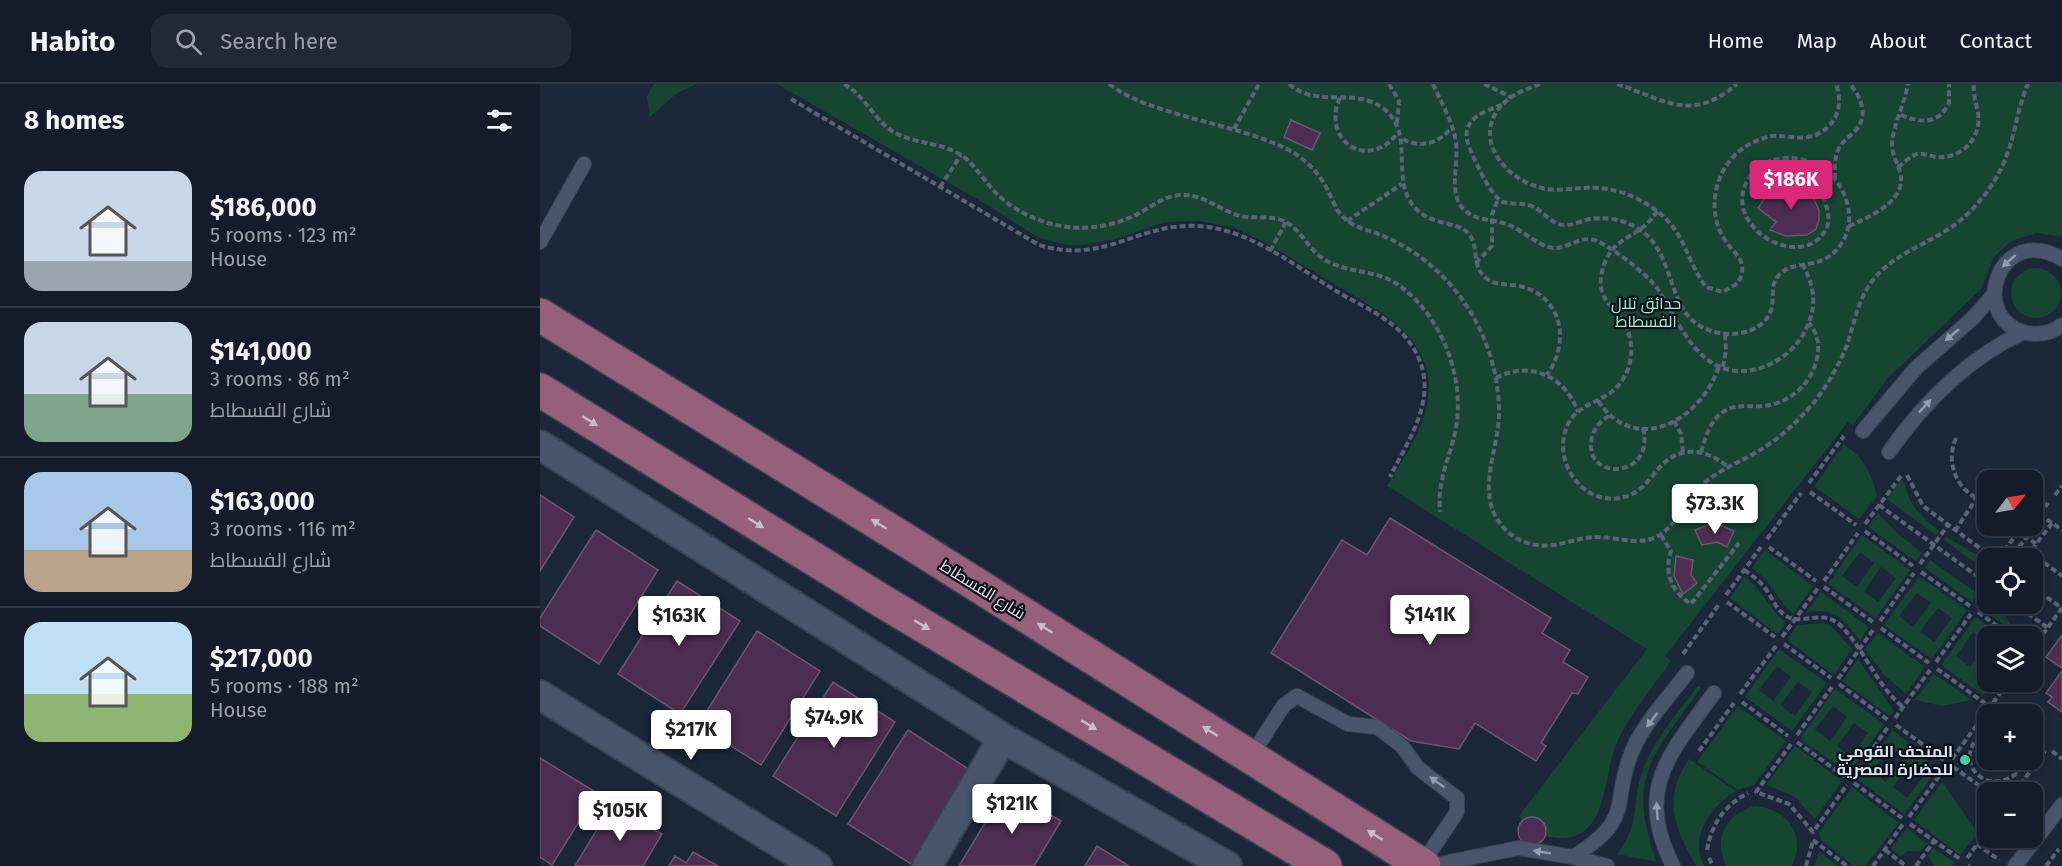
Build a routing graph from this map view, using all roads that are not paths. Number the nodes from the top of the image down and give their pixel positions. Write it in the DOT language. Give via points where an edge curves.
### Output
graph roads {
  1 [pos="584,164"];
  2 [pos="540,242"];
  3 [pos="2062,259"];
  4 [pos="1994,294"];
  5 [pos="540,315"];
  6 [pos="2062,324"];
  7 [pos="2024,332"];
  8 [pos="540,390"];
  9 [pos="1863,431"];
  10 [pos="540,445"];
  11 [pos="1889,452"];
  12 [pos="1687,674"];
  13 [pos="1714,693"];
  14 [pos="540,695"];
  15 [pos="1003,738"];
  16 [pos="1251,756"];
  17 [pos="2062,806"];
  18 [pos="1573,857"];
  19 [pos="809,864"];
  20 [pos="1425,865"];
  21 [pos="927,866"];
  22 [pos="1227,866"];
  23 [pos="1325,866"];
  24 [pos="1607,866"];
  25 [pos="1673,866"];
  26 [pos="2015,866"];
  1 -- 2 [label="lane"];
  3 -- 4 [label="lane, one-way" via="2040,250 2016,254 1999,271"];
  4 -- 7 [label="lane" via="2003,318"];
  4 -- 9 [label="lane, one-way" via="1916,368"];
  16 -- 5 [label="main road, شارع الفسطاط, one-way"];
  6 -- 7 [label="lane" via="2047,333"];
  11 -- 7 [label="lane, one-way" via="1941,390 1988,351"];
  8 -- 23 [label="main road, one-way" via="882,601"];
  10 -- 15 [label="street"];
  12 -- 18 [label="lane, one-way" via="1633,749 1610,830"];
  25 -- 13 [label="lane, one-way" via="1659,832 1658,778"];
  14 -- 19 [label="street"];
  15 -- 21 [label="street"];
  15 -- 22 [label="street"];
  20 -- 16 [label="main road, شارع الفسطاط, one-way"];
  20 -- 16 [label="lane, one-way" via="1457,812 1457,798 1418,768 1402,746 1377,728 1348,724 1297,696 1284,705"];
  17 -- 26 [label="lane"];
  18 -- 20 [label="lane, one-way" via="1519,848"];
  18 -- 24 [label="lane"];
}
